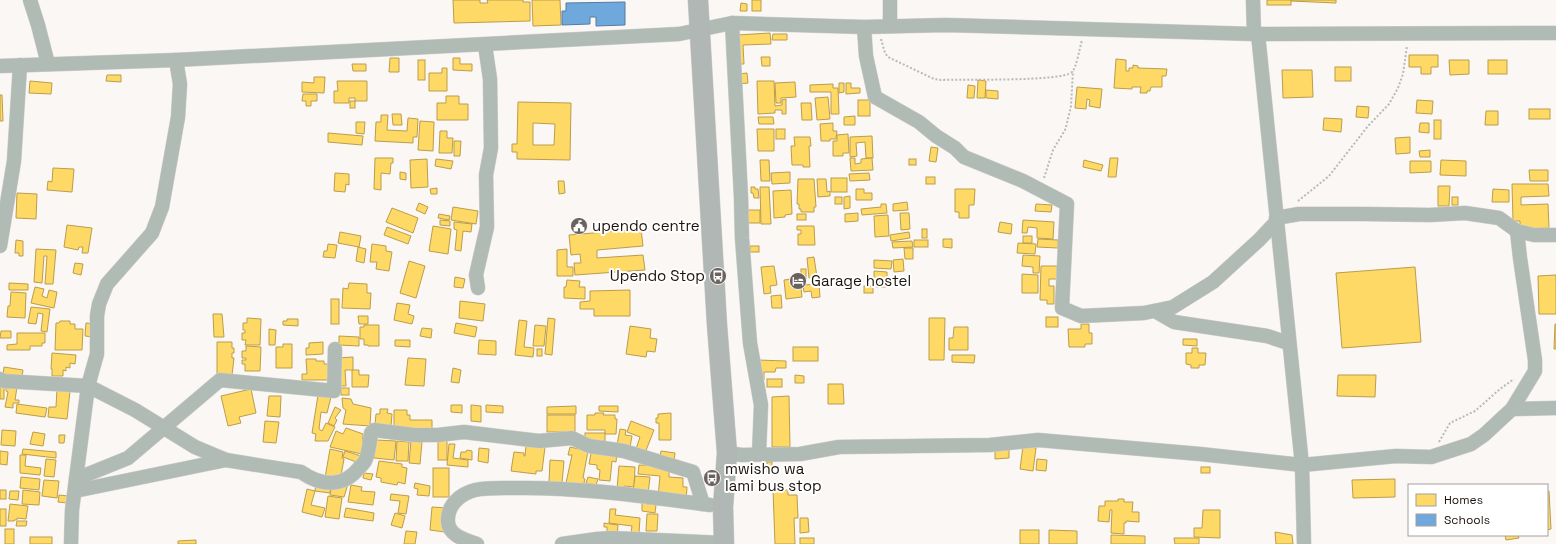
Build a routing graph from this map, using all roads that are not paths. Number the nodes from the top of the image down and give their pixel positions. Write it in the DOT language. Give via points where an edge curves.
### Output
graph roads {
  1 [pos="30,0"];
  2 [pos="698,0"];
  3 [pos="890,0"];
  4 [pos="1253,0"];
  5 [pos="732,23"];
  6 [pos="884,26"];
  7 [pos="864,27"];
  8 [pos="699,30"];
  9 [pos="1556,33"];
  10 [pos="1256,34"];
  11 [pos="485,45"];
  12 [pos="176,60"];
  13 [pos="48,64"];
  14 [pos="20,65"];
  15 [pos="0,66"];
  16 [pos="1276,219"];
  17 [pos="1517,231"];
  18 [pos="1556,234"];
  19 [pos="0,246"];
  20 [pos="478,288"];
  21 [pos="1155,311"];
  22 [pos="1288,344"];
  23 [pos="335,349"];
  24 [pos="0,379"];
  25 [pos="88,386"];
  26 [pos="1556,408"];
  27 [pos="1512,409"];
  28 [pos="164,427"];
  29 [pos="727,453"];
  30 [pos="759,454"];
  31 [pos="226,460"];
  32 [pos="1302,465"];
  33 [pos="75,485"];
  34 [pos="703,504"];
  35 [pos="723,507"];
  36 [pos="71,544"];
  37 [pos="477,544"];
  38 [pos="562,544"];
  39 [pos="724,544"];
  40 [pos="1304,544"];
  1 -- 13 [label="street"];
  2 -- 8 [label="highway"];
  3 -- 6 [label="street"];
  4 -- 10 [label="street"];
  5 -- 7 [label="street"];
  5 -- 8 [label="street"];
  5 -- 30 [label="street" via="742,238 750,343 760,405"];
  6 -- 7 [label="street"];
  6 -- 10 [label="street" via="946,25"];
  7 -- 21 [label="street" via="866,56 875,97 919,122 964,157 1041,189 1067,204 1062,308 1081,316"];
  8 -- 11 [label="street" via="679,34"];
  8 -- 29 [label="highway"];
  9 -- 10 [label="street"];
  10 -- 16 [label="street"];
  11 -- 12 [label="street"];
  11 -- 20 [label="street" via="490,79 491,148 486,175 487,227 476,275"];
  12 -- 13 [label="street"];
  12 -- 25 [label="street" via="180,84 178,117 162,207 152,233 107,284 99,304 97,354"];
  13 -- 14 [label="street"];
  14 -- 15 [label="street"];
  14 -- 19 [label="street" via="14,161"];
  16 -- 17 [label="street" via="1299,214 1430,216 1465,213 1499,218"];
  16 -- 21 [label="street" via="1260,240 1213,282 1173,307"];
  16 -- 22 [label="street"];
  17 -- 18 [label="street" via="1534,235"];
  17 -- 27 [label="street" via="1535,371"];
  21 -- 22 [label="street" via="1174,322 1268,336"];
  22 -- 32 [label="street"];
  23 -- 28 [label="street" via="334,391 220,380"];
  24 -- 25 [label="street"];
  25 -- 28 [label="street"];
  25 -- 33 [label="street"];
  26 -- 27 [label="street"];
  27 -- 32 [label="street" via="1471,444 1431,457 1396,456"];
  28 -- 31 [label="street" via="194,447"];
  28 -- 33 [label="street" via="128,458"];
  29 -- 30 [label="street"];
  29 -- 35 [label="highway"];
  30 -- 32 [label="street" via="800,454 839,447 990,445 1038,440"];
  31 -- 33 [label="street"];
  31 -- 34 [label="street" via="301,472 310,478 325,482 342,482 353,475 365,461 371,433 374,430 414,435 464,432 539,441 572,438 589,446 624,451 693,472"];
  32 -- 40 [label="street"];
  33 -- 36 [label="street"];
  34 -- 35 [label="street"];
  34 -- 37 [label="street" via="565,489 476,490 455,502 449,510 448,519 451,531"];
  35 -- 39 [label="highway"];
  38 -- 39 [label="street" via="611,538"];
}
